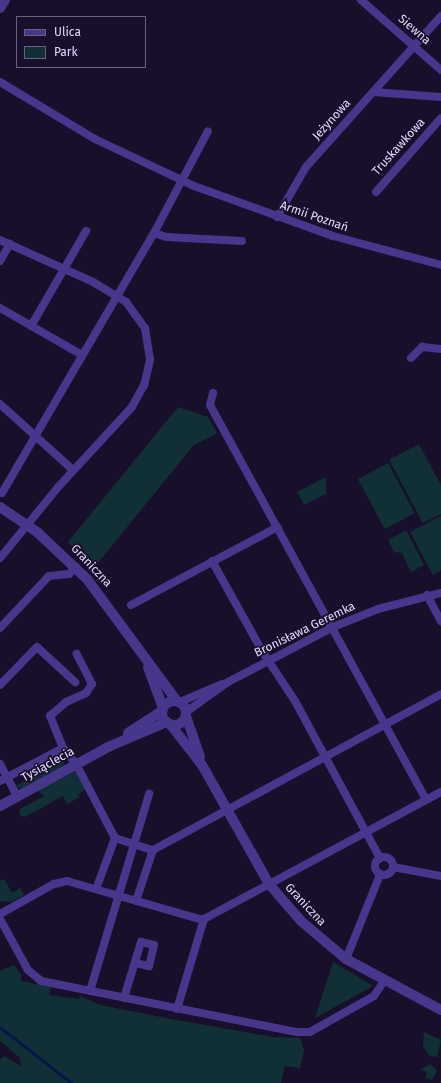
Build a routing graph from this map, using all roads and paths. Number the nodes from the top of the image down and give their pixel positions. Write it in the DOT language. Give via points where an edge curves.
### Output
graph roads {
  1 [pos="5,0"];
  2 [pos="360,0"];
  3 [pos="366,0"];
  4 [pos="0,8"];
  5 [pos="371,8"];
  6 [pos="441,16"];
  7 [pos="415,47"];
  8 [pos="441,70"];
  9 [pos="0,82"];
  10 [pos="373,92"];
  11 [pos="441,97"];
  12 [pos="441,118"];
  13 [pos="208,131"];
  14 [pos="182,181"];
  15 [pos="376,192"];
  16 [pos="277,217"];
  17 [pos="86,231"];
  18 [pos="154,233"];
  19 [pos="0,240"];
  20 [pos="242,241"];
  21 [pos="10,244"];
  22 [pos="0,261"];
  23 [pos="441,265"];
  24 [pos="64,269"];
  25 [pos="116,295"];
  26 [pos="0,308"];
  27 [pos="31,326"];
  28 [pos="441,349"];
  29 [pos="82,355"];
  30 [pos="411,358"];
  31 [pos="213,393"];
  32 [pos="0,404"];
  33 [pos="35,435"];
  34 [pos="73,470"];
  35 [pos="2,493"];
  36 [pos="0,507"];
  37 [pos="29,527"];
  38 [pos="278,527"];
  39 [pos="0,558"];
  40 [pos="212,560"];
  41 [pos="76,567"];
  42 [pos="441,593"];
  43 [pos="427,595"];
  44 [pos="132,605"];
  45 [pos="441,622"];
  46 [pos="333,627"];
  47 [pos="0,628"];
  48 [pos="77,654"];
  49 [pos="270,659"];
  50 [pos="146,661"];
  51 [pos="75,682"];
  52 [pos="228,682"];
  53 [pos="0,685"];
  54 [pos="441,694"];
  55 [pos="178,701"];
  56 [pos="163,709"];
  57 [pos="186,714"];
  58 [pos="169,723"];
  59 [pos="385,724"];
  60 [pos="108,747"];
  61 [pos="63,748"];
  62 [pos="325,757"];
  63 [pos="0,764"];
  64 [pos="76,764"];
  65 [pos="202,765"];
  66 [pos="4,779"];
  67 [pos="441,792"];
  68 [pos="149,794"];
  69 [pos="17,796"];
  70 [pos="426,800"];
  71 [pos="0,806"];
  72 [pos="227,810"];
  73 [pos="366,832"];
  74 [pos="115,838"];
  75 [pos="134,844"];
  76 [pos="153,850"];
  77 [pos="380,858"];
  78 [pos="393,867"];
  79 [pos="380,875"];
  80 [pos="441,876"];
  81 [pos="269,884"];
  82 [pos="96,889"];
  83 [pos="117,895"];
  84 [pos="136,901"];
  85 [pos="0,914"];
  86 [pos="0,919"];
  87 [pos="203,920"];
  88 [pos="346,959"];
  89 [pos="135,962"];
  90 [pos="384,981"];
  91 [pos="90,991"];
  92 [pos="124,998"];
  93 [pos="177,1009"];
  94 [pos="441,1010"];
  1 -- 4 [label="street"];
  2 -- 5 [label="street, Siewna"];
  3 -- 5 [label="street, Siewna"];
  5 -- 7 [label="street, Siewna"];
  6 -- 7 [label="street, Jeżynowa"];
  7 -- 8 [label="street, Siewna"];
  7 -- 10 [label="street, Jeżynowa"];
  9 -- 14 [label="street, Armii Poznań" via="95,139"];
  10 -- 11 [label="street"];
  10 -- 16 [label="street, Jeżynowa" via="299,175"];
  12 -- 15 [label="street, Truskawkowa"];
  13 -- 14 [label="street"];
  14 -- 16 [label="street, Armii Poznań"];
  14 -- 18 [label="street"];
  16 -- 23 [label="street, Armii Poznań" via="377,250"];
  17 -- 24 [label="street"];
  18 -- 20 [label="street" via="166,237"];
  18 -- 25 [label="street"];
  19 -- 21 [label="street"];
  21 -- 22 [label="street"];
  21 -- 24 [label="street"];
  24 -- 25 [label="street"];
  24 -- 27 [label="street"];
  25 -- 29 [label="street"];
  25 -- 34 [label="street" via="131,306 145,328 150,350 148,374 132,406"];
  26 -- 27 [label="street"];
  27 -- 29 [label="street"];
  28 -- 30 [label="street" via="422,347"];
  29 -- 33 [label="street"];
  31 -- 38 [label="street" via="210,405"];
  32 -- 33 [label="street"];
  33 -- 34 [label="street"];
  33 -- 35 [label="street"];
  34 -- 37 [label="street"];
  36 -- 37 [label="street, Graniczna"];
  37 -- 39 [label="street"];
  37 -- 41 [label="street, Graniczna"];
  38 -- 40 [label="street"];
  38 -- 46 [label="street"];
  40 -- 44 [label="street"];
  40 -- 49 [label="street"];
  41 -- 47 [label="street" via="69,574 49,576"];
  41 -- 50 [label="street, Graniczna" via="106,601"];
  42 -- 43 [label="street, Bronisława Geremka"];
  43 -- 45 [label="street"];
  43 -- 46 [label="street, Bronisława Geremka"];
  46 -- 49 [label="street, Bronisława Geremka"];
  46 -- 59 [label="street"];
  48 -- 61 [label="street" via="92,684 86,693 61,705 50,716"];
  49 -- 52 [label="street, Bronisława Geremka"];
  49 -- 62 [label="street"];
  50 -- 55 [label="street, Graniczna"];
  50 -- 56 [label="street, Graniczna"];
  51 -- 53 [label="street" via="37,647"];
  52 -- 55 [label="street, Bronisława Geremka"];
  52 -- 57 [label="street, Bronisława Geremka"];
  54 -- 59 [label="street"];
  55 -- 56 [label="street, Tysiąclecia"];
  55 -- 57 [label="street, Graniczna"];
  56 -- 58 [label="street, Graniczna"];
  56 -- 60 [label="street, Tysiąclecia"];
  57 -- 58 [label="street, Tysiąclecia" via="180,723"];
  57 -- 65 [label="street, Graniczna"];
  58 -- 60 [label="street, Tysiąclecia"];
  58 -- 65 [label="street, Graniczna"];
  59 -- 62 [label="street"];
  59 -- 70 [label="street"];
  60 -- 64 [label="street, Tysiąclecia"];
  61 -- 64 [label="street"];
  61 -- 66 [label="street"];
  62 -- 72 [label="street"];
  62 -- 73 [label="street"];
  63 -- 66 [label="street"];
  64 -- 69 [label="street, Tysiąclecia"];
  64 -- 74 [label="street"];
  65 -- 72 [label="street, Graniczna"];
  66 -- 69 [label="street"];
  67 -- 70 [label="street"];
  68 -- 75 [label="street"];
  69 -- 71 [label="street, Tysiąclecia"];
  70 -- 73 [label="street"];
  72 -- 76 [label="street"];
  72 -- 81 [label="street, Graniczna"];
  73 -- 77 [label="street"];
  73 -- 81 [label="street"];
  74 -- 75 [label="street"];
  74 -- 82 [label="street"];
  75 -- 76 [label="street"];
  75 -- 83 [label="street"];
  76 -- 84 [label="street"];
  77 -- 78 [label="street" via="390,860"];
  77 -- 79 [label="street" via="375,868"];
  78 -- 79 [label="street" via="389,874"];
  78 -- 80 [label="street"];
  79 -- 88 [label="street"];
  81 -- 87 [label="street"];
  81 -- 88 [label="street, Graniczna" via="308,929"];
  82 -- 83 [label="street"];
  82 -- 85 [label="street" via="67,882 56,883"];
  83 -- 84 [label="street"];
  83 -- 91 [label="street"];
  84 -- 87 [label="street"];
  86 -- 91 [label="street" via="34,978"];
  87 -- 93 [label="street"];
  88 -- 90 [label="street, Graniczna"];
  89 -- 92 [label="street"];
  90 -- 93 [label="street" via="374,996 307,1033"];
  90 -- 94 [label="street, Graniczna"];
  91 -- 92 [label="street"];
  92 -- 93 [label="street"];
}
